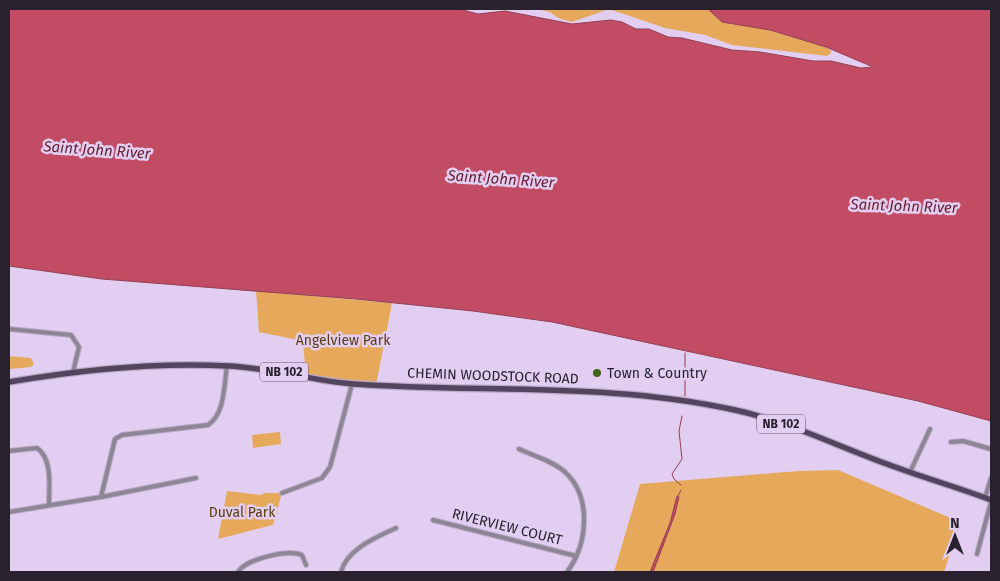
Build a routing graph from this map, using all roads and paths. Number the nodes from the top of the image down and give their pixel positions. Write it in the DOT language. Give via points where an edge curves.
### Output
graph roads {
  1 [pos="9,329"];
  2 [pos="228,366"];
  3 [pos="73,372"];
  4 [pos="9,382"];
  5 [pos="352,384"];
  6 [pos="930,429"];
  7 [pos="951,442"];
  8 [pos="519,449"];
  9 [pos="991,450"];
  10 [pos="9,451"];
  11 [pos="910,472"];
  12 [pos="196,478"];
  13 [pos="991,478"];
  14 [pos="282,493"];
  15 [pos="100,497"];
  16 [pos="989,500"];
  17 [pos="49,505"];
  18 [pos="9,512"];
  19 [pos="433,520"];
  20 [pos="396,528"];
  21 [pos="977,554"];
  22 [pos="576,556"];
  23 [pos="306,565"];
  24 [pos="238,572"];
  25 [pos="341,572"];
  26 [pos="567,572"];
  1 -- 3 [label="street" via="71,335 79,347"];
  2 -- 3 [label="main road, CHEMIN WOODSTOCK ROAD / NB 102"];
  2 -- 5 [label="main road, CHEMIN WOODSTOCK ROAD / NB 102" via="261,368"];
  2 -- 15 [label="street" via="220,410 215,421 208,426 114,438"];
  3 -- 4 [label="main road, CHEMIN WOODSTOCK ROAD / NB 102"];
  5 -- 11 [label="main road, CHEMIN WOODSTOCK ROAD / NB 102" via="628,394 716,407 762,417"];
  5 -- 14 [label="street" via="330,467 322,478"];
  6 -- 11 [label="street"];
  7 -- 9 [label="street" via="963,441"];
  8 -- 22 [label="street" via="550,462 564,471 574,484 582,501 584,518"];
  10 -- 17 [label="street" via="37,448 43,452 48,461"];
  11 -- 16 [label="main road, CHEMIN WOODSTOCK ROAD / NB 102"];
  12 -- 15 [label="street"];
  13 -- 16 [label="street"];
  15 -- 17 [label="street"];
  16 -- 21 [label="street"];
  17 -- 18 [label="street"];
  19 -- 22 [label="street, RIVERVIEW COURT"];
  20 -- 25 [label="street" via="346,559"];
  22 -- 26 [label="street"];
  23 -- 24 [label="street" via="302,555 293,553 249,563"];
}
